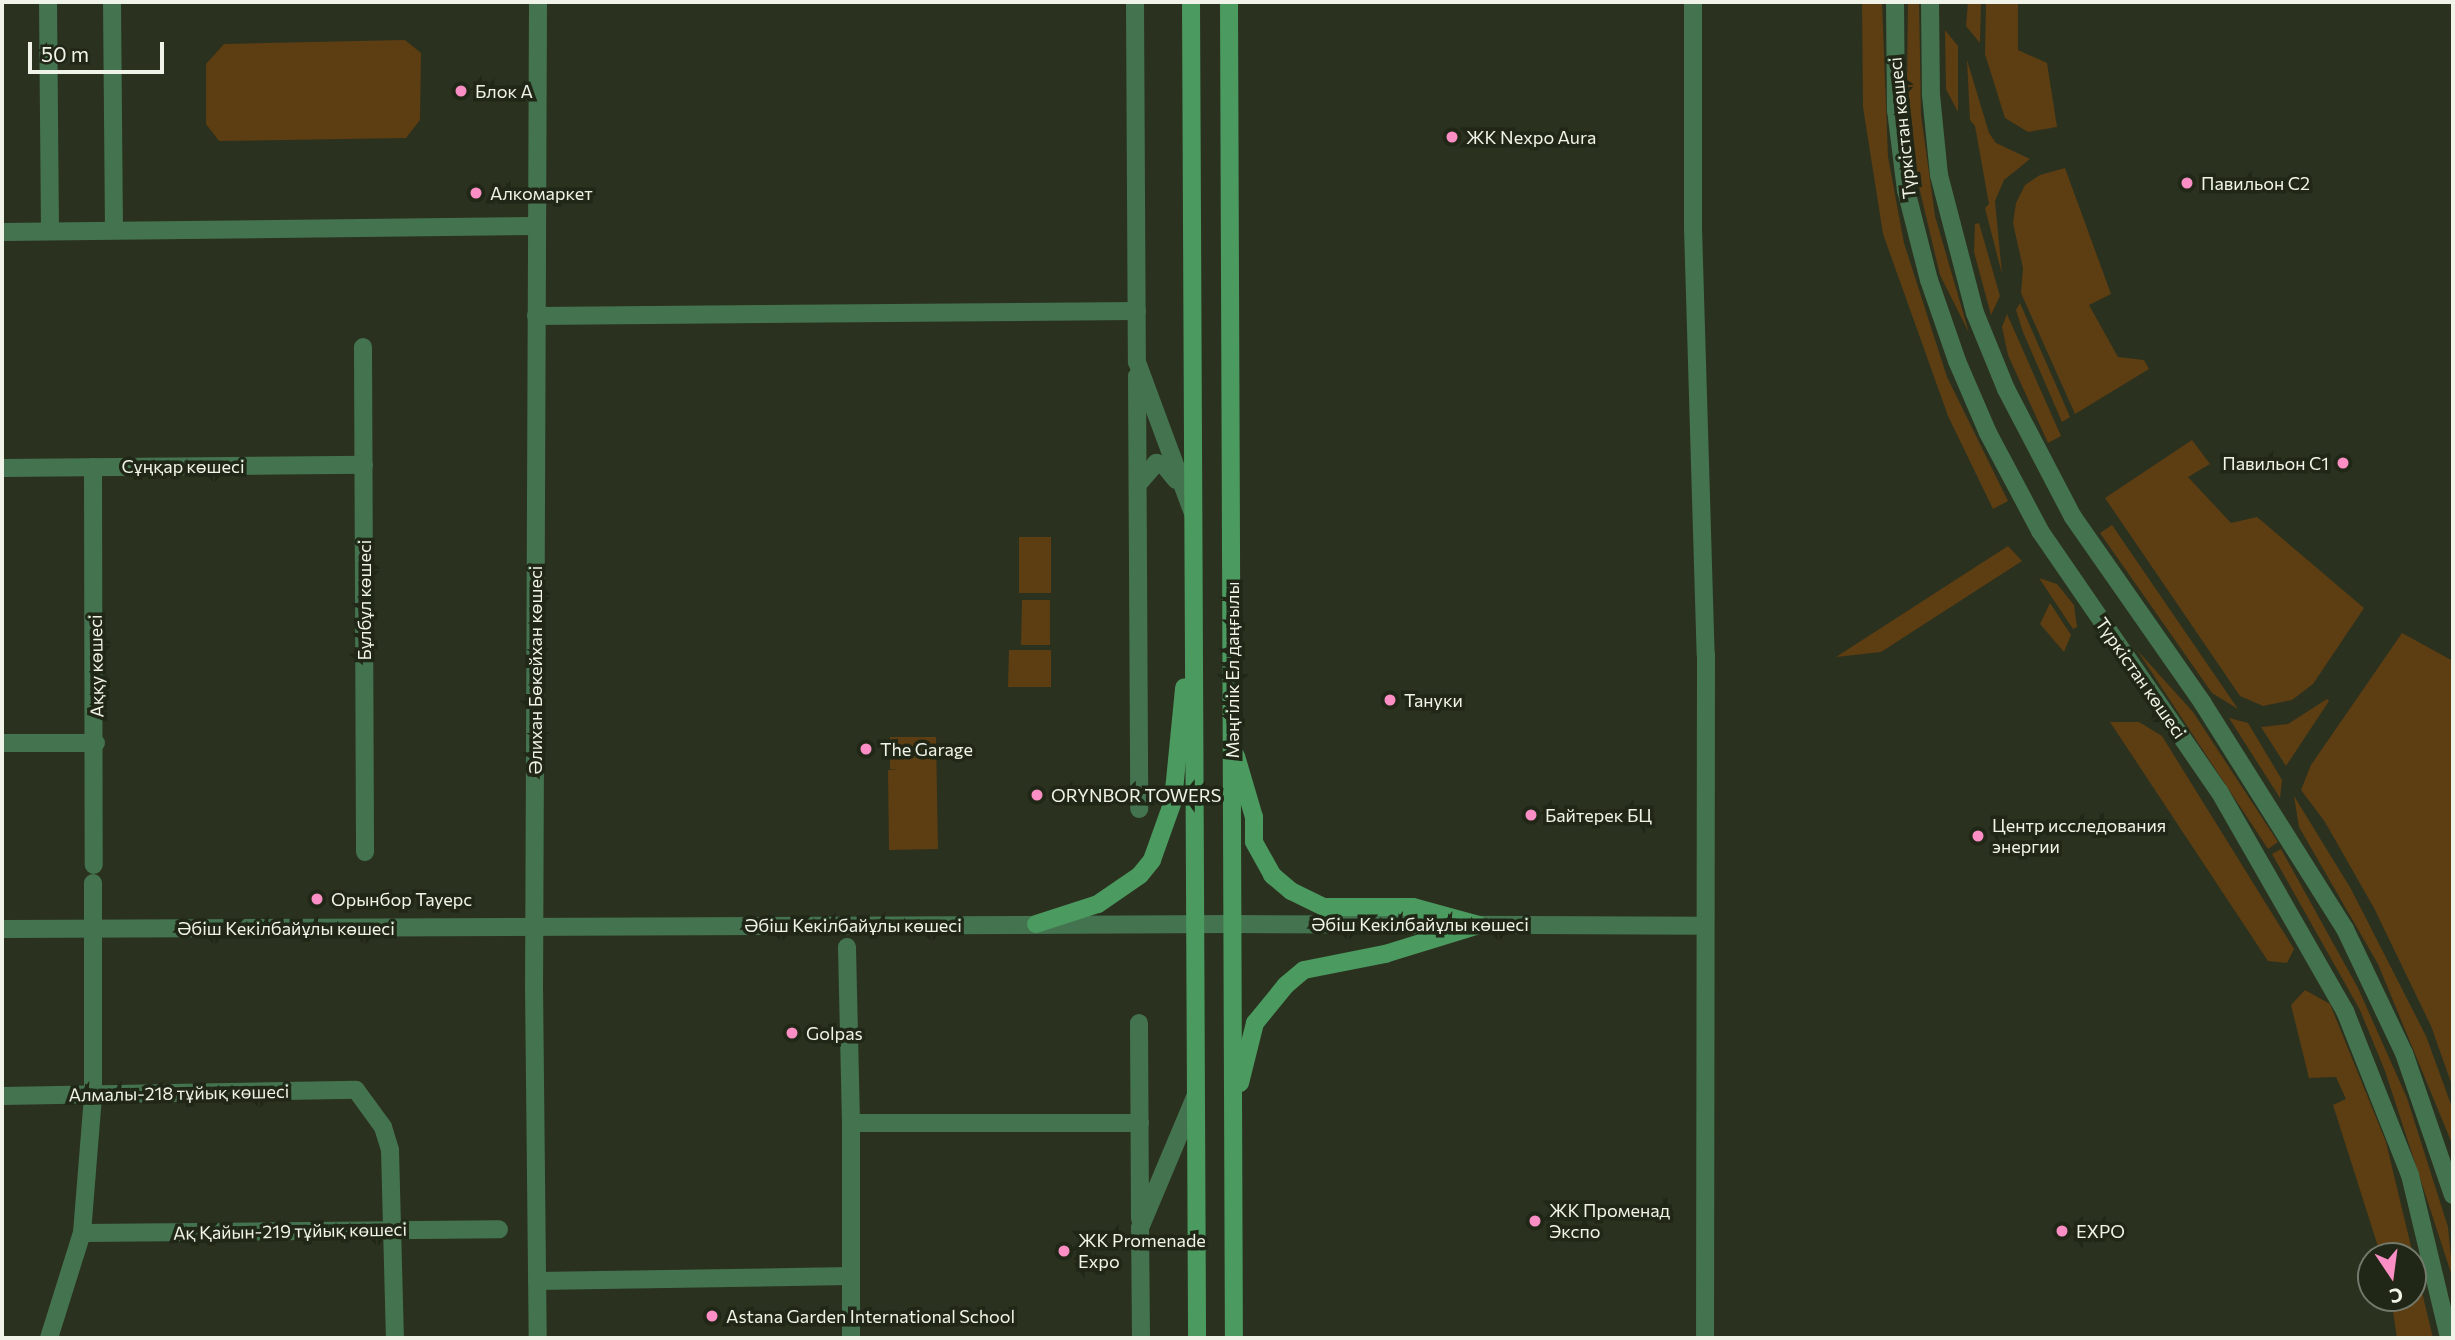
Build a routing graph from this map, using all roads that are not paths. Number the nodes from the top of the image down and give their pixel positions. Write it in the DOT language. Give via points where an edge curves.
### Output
graph roads {
  1 [pos="48,2"];
  2 [pos="112,2"];
  3 [pos="538,2"];
  4 [pos="1135,2"];
  5 [pos="1191,2"];
  6 [pos="1229,2"];
  7 [pos="1693,2"];
  8 [pos="1895,2"];
  9 [pos="1930,2"];
  10 [pos="536,226"];
  11 [pos="114,230"];
  12 [pos="50,231"];
  13 [pos="2,232"];
  14 [pos="1137,311"];
  15 [pos="536,316"];
  16 [pos="363,347"];
  17 [pos="1137,362"];
  18 [pos="364,465"];
  19 [pos="93,467"];
  20 [pos="2,468"];
  21 [pos="1138,485"];
  22 [pos="1193,514"];
  23 [pos="1194,615"];
  24 [pos="2,743"];
  25 [pos="96,743"];
  26 [pos="1232,746"];
  27 [pos="1139,809"];
  28 [pos="365,852"];
  29 [pos="1195,923"];
  30 [pos="1231,923"];
  31 [pos="1036,924"];
  32 [pos="1479,925"];
  33 [pos="1704,926"];
  34 [pos="534,927"];
  35 [pos="2,929"];
  36 [pos="93,929"];
  37 [pos="847,947"];
  38 [pos="1139,1023"];
  39 [pos="93,1095"];
  40 [pos="1196,1095"];
  41 [pos="2,1096"];
  42 [pos="1233,1107"];
  43 [pos="851,1123"];
  44 [pos="1140,1123"];
  45 [pos="2453,1195"];
  46 [pos="1140,1228"];
  47 [pos="499,1229"];
  48 [pos="395,1230"];
  49 [pos="82,1233"];
  50 [pos="851,1276"];
  51 [pos="537,1281"];
  52 [pos="49,1338"];
  53 [pos="395,1338"];
  54 [pos="538,1338"];
  55 [pos="851,1338"];
  56 [pos="1141,1338"];
  57 [pos="1197,1338"];
  58 [pos="1234,1338"];
  59 [pos="1705,1338"];
  60 [pos="2449,1338"];
  1 -- 12 [label="street"];
  2 -- 11 [label="street"];
  3 -- 10 [label="street, Әлихан Бөкейхан көшесі"];
  4 -- 14 [label="street"];
  5 -- 22 [label="main road"];
  6 -- 26 [label="main road, Мәңгілік Ел даңғылы"];
  7 -- 33 [label="street" via="1693,228 1706,655"];
  8 -- 60 [label="street, Түркістан көшесі" via="1896,110 1906,190 1929,280 1967,385 2052,551 2219,791 2345,1011 2410,1175"];
  9 -- 45 [label="street, Түркістан көшесі" via="1931,95 1939,175 1975,313 2006,389 2073,517 2202,702 2345,929 2404,1053"];
  10 -- 11 [label="street"];
  10 -- 15 [label="street, Әлихан Бөкейхан көшесі"];
  11 -- 12 [label="street"];
  12 -- 13 [label="street"];
  14 -- 15 [label="street"];
  14 -- 17 [label="street"];
  15 -- 34 [label="street, Әлихан Бөкейхан көшесі"];
  16 -- 18 [label="street, Бұлбұл көшесі"];
  17 -- 21 [label="street"];
  17 -- 22 [label="street"];
  18 -- 19 [label="street, Сұңқар көшесі"];
  18 -- 28 [label="street, Бұлбұл көшесі"];
  19 -- 20 [label="street, Сұңқар көшесі"];
  19 -- 25 [label="street, Аққу көшесі"];
  21 -- 22 [label="street" via="1149,467 1164,465"];
  21 -- 27 [label="street"];
  22 -- 23 [label="main road"];
  23 -- 29 [label="main road"];
  23 -- 31 [label="main road" via="1173,801 1152,860 1140,875 1098,904"];
  24 -- 25 [label="street"];
  25 -- 36 [label="street, Аққу көшесі"];
  26 -- 30 [label="main road, Мәңгілік Ел даңғылы"];
  26 -- 32 [label="main road" via="1254,817 1254,842 1261,860 1287,888 1324,907 1413,907"];
  29 -- 30 [label="street, Әбіш Кекілбайұлы көшесі"];
  29 -- 31 [label="street, Әбіш Кекілбайұлы көшесі"];
  29 -- 40 [label="main road"];
  30 -- 32 [label="street, Әбіш Кекілбайұлы көшесі"];
  30 -- 42 [label="main road, Мәңгілік Ел даңғылы"];
  31 -- 34 [label="street, Әбіш Кекілбайұлы көшесі"];
  32 -- 33 [label="street, Әбіш Кекілбайұлы көшесі"];
  32 -- 42 [label="main road" via="1384,954 1304,970 1255,1023"];
  33 -- 59 [label="street"];
  34 -- 36 [label="street, Әбіш Кекілбайұлы көшесі"];
  34 -- 51 [label="street, Әлихан Бөкейхан көшесі"];
  35 -- 36 [label="street, Әбіш Кекілбайұлы көшесі"];
  36 -- 39 [label="street, Аққу көшесі"];
  37 -- 43 [label="street"];
  38 -- 44 [label="street"];
  39 -- 41 [label="street, Алмалы-218 тұйық көшесі"];
  39 -- 48 [label="street, Алмалы-218 тұйық көшесі" via="356,1090 383,1127 390,1150"];
  39 -- 49 [label="street, Аққу көшесі"];
  40 -- 46 [label="street"];
  40 -- 57 [label="main road"];
  42 -- 58 [label="main road, Мәңгілік Ел даңғылы"];
  43 -- 44 [label="street"];
  43 -- 50 [label="street"];
  44 -- 46 [label="street"];
  46 -- 56 [label="street"];
  47 -- 48 [label="street, Ақ Қайын-219 тұйық көшесі"];
  48 -- 49 [label="street, Ақ Қайын-219 тұйық көшесі"];
  48 -- 53 [label="street"];
  49 -- 52 [label="street, Аққу көшесі"];
  50 -- 51 [label="street"];
  50 -- 55 [label="street"];
  51 -- 54 [label="street, Әлихан Бөкейхан көшесі"];
}
